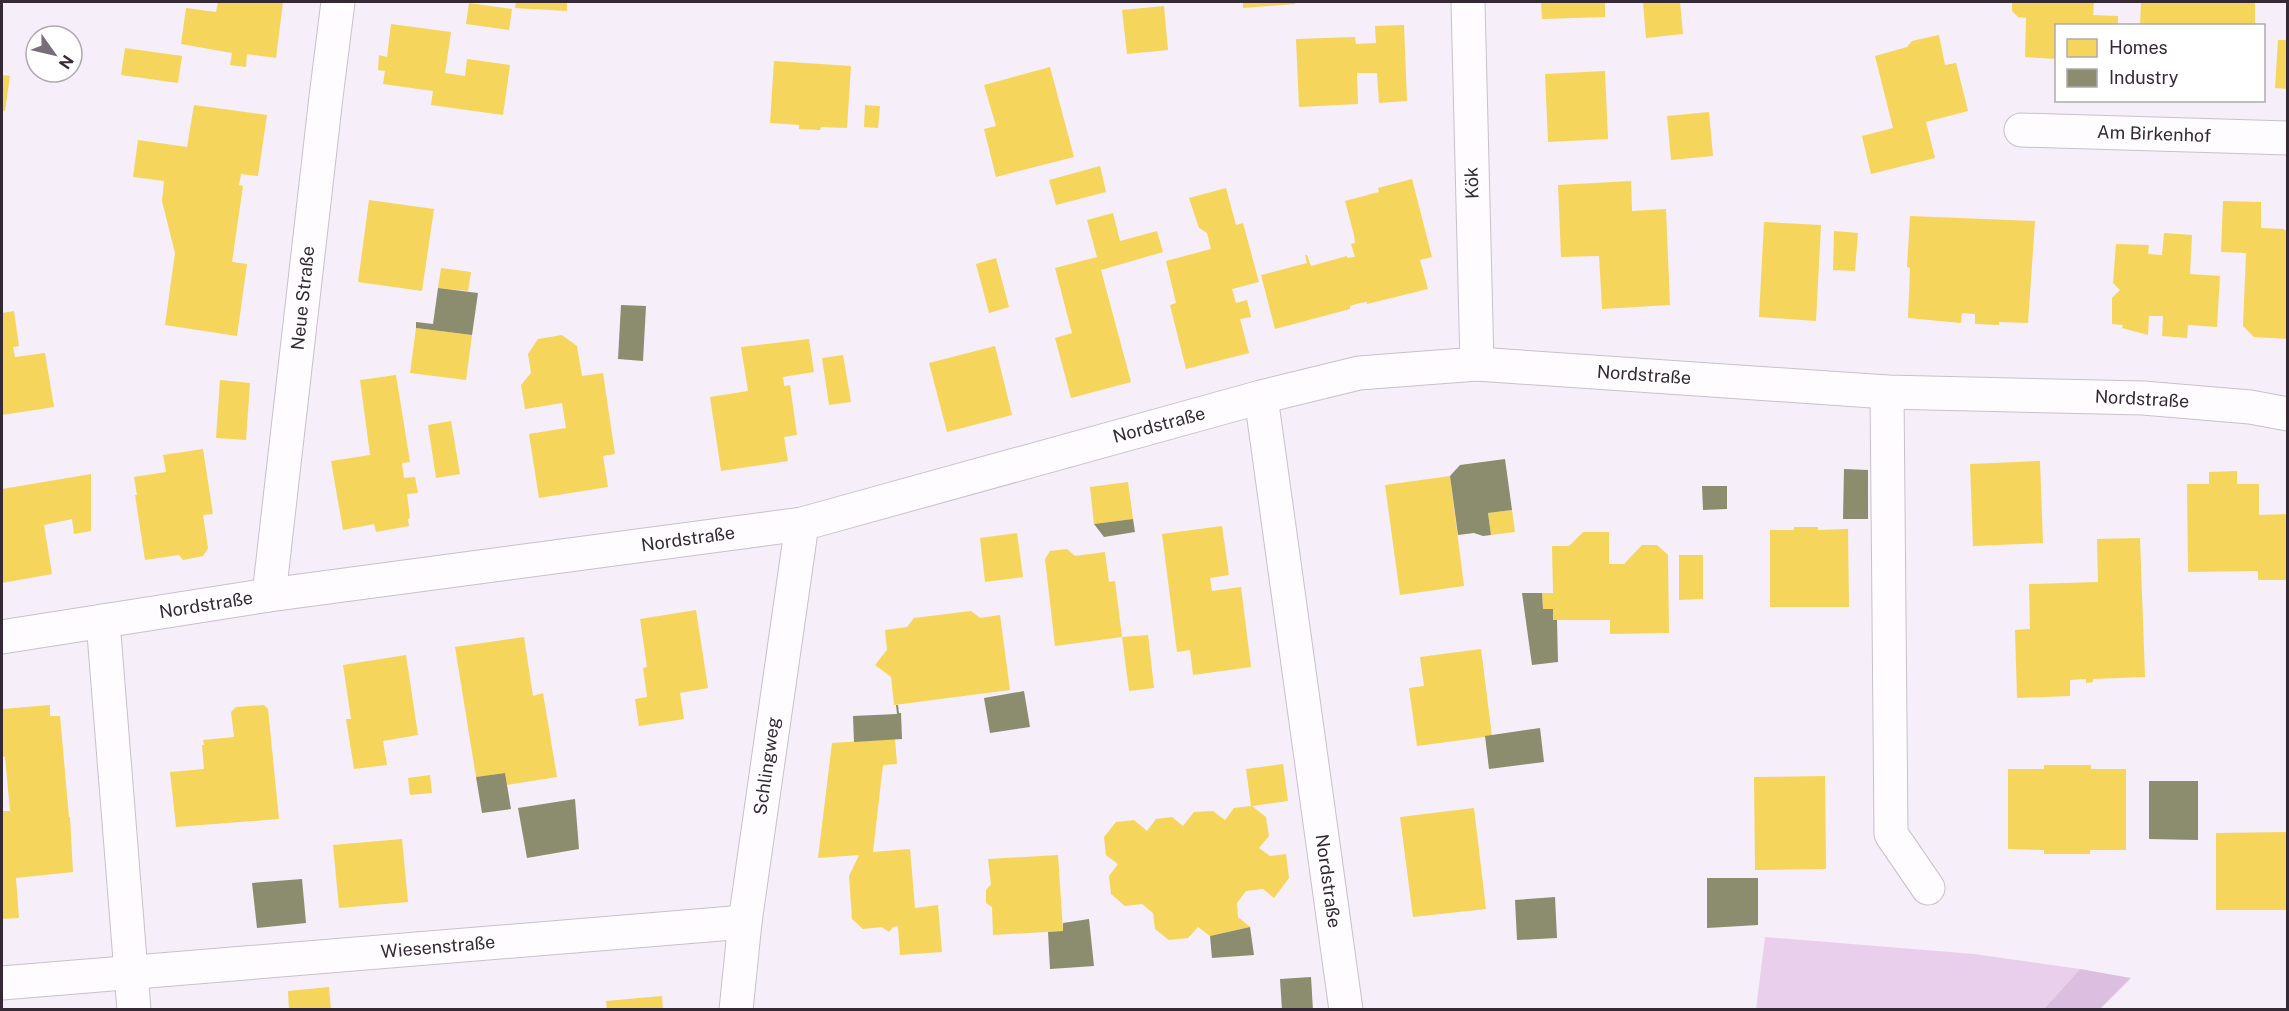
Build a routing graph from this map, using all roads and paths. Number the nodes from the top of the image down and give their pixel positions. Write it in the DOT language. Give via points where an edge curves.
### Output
graph roads {
  1 [pos="338,2"];
  2 [pos="1467,2"];
  3 [pos="2021,130"];
  4 [pos="2288,138"];
  5 [pos="1477,364"];
  6 [pos="1887,392"];
  7 [pos="1261,397"];
  8 [pos="2288,414"];
  9 [pos="802,524"];
  10 [pos="269,595"];
  11 [pos="103,621"];
  12 [pos="2,637"];
  13 [pos="1928,888"];
  14 [pos="745,922"];
  15 [pos="131,972"];
  16 [pos="2,984"];
  17 [pos="134,1010"];
  18 [pos="736,1010"];
  19 [pos="1346,1010"];
  1 -- 10 [label="street, Neue Straße"];
  2 -- 5 [label="street, Kök"];
  3 -- 4 [label="street, Am Birkenhof"];
  5 -- 6 [label="street, Nordstraße"];
  5 -- 7 [label="street, Nordstraße" via="1359,373"];
  6 -- 8 [label="street, Nordstraße" via="2143,398"];
  6 -- 13 [label="street" via="1891,834"];
  7 -- 9 [label="street, Nordstraße"];
  7 -- 19 [label="street, Nordstraße"];
  9 -- 10 [label="street, Nordstraße"];
  9 -- 14 [label="street, Schlingweg"];
  10 -- 11 [label="street, Nordstraße"];
  11 -- 12 [label="street, Nordstraße"];
  11 -- 15 [label="street"];
  14 -- 15 [label="street, Wiesenstraße"];
  14 -- 18 [label="street, Schlingweg"];
  15 -- 16 [label="street, Wiesenstraße"];
  15 -- 17 [label="street"];
}
